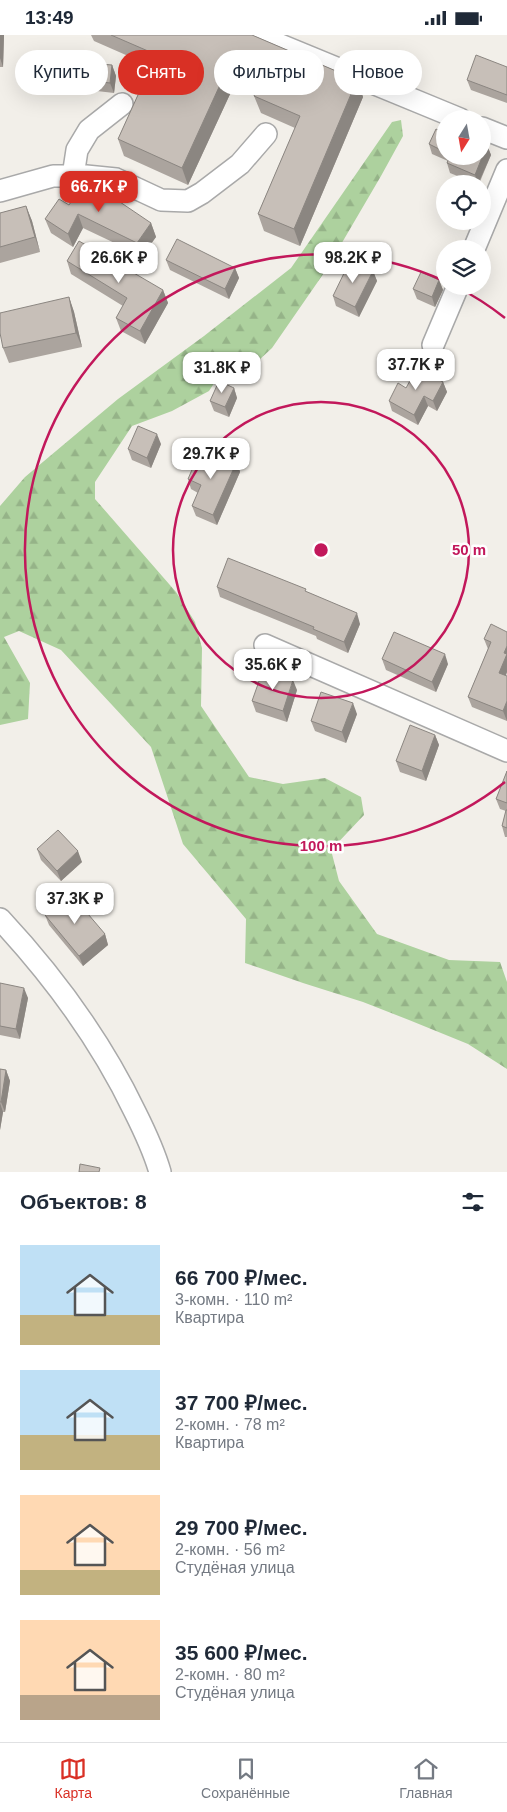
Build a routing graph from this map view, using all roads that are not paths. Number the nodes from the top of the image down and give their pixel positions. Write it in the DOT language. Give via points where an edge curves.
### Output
graph roads {
  1 [pos="256,35"];
  2 [pos="122,104"];
  3 [pos="438,110"];
  4 [pos="491,132"];
  5 [pos="266,134"];
  6 [pos="507,138"];
  7 [pos="507,171"];
  8 [pos="73,176"];
  9 [pos="0,191"];
  10 [pos="478,240"];
  11 [pos="454,295"];
  12 [pos="433,345"];
  13 [pos="265,645"];
  14 [pos="507,751"];
  15 [pos="0,919"];
  16 [pos="160,1172"];
  1 -- 3 [label="street"];
  2 -- 8 [label="street" via="89,129 77,150"];
  4 -- 6 [label="street"];
  5 -- 8 [label="street" via="240,164 188,201 160,200 116,179"];
  7 -- 10 [label="street"];
  8 -- 9 [label="street" via="53,176"];
  11 -- 12 [label="street"];
  13 -- 14 [label="street"];
  15 -- 16 [label="street" via="72,1004 118,1077 155,1152"];
}
